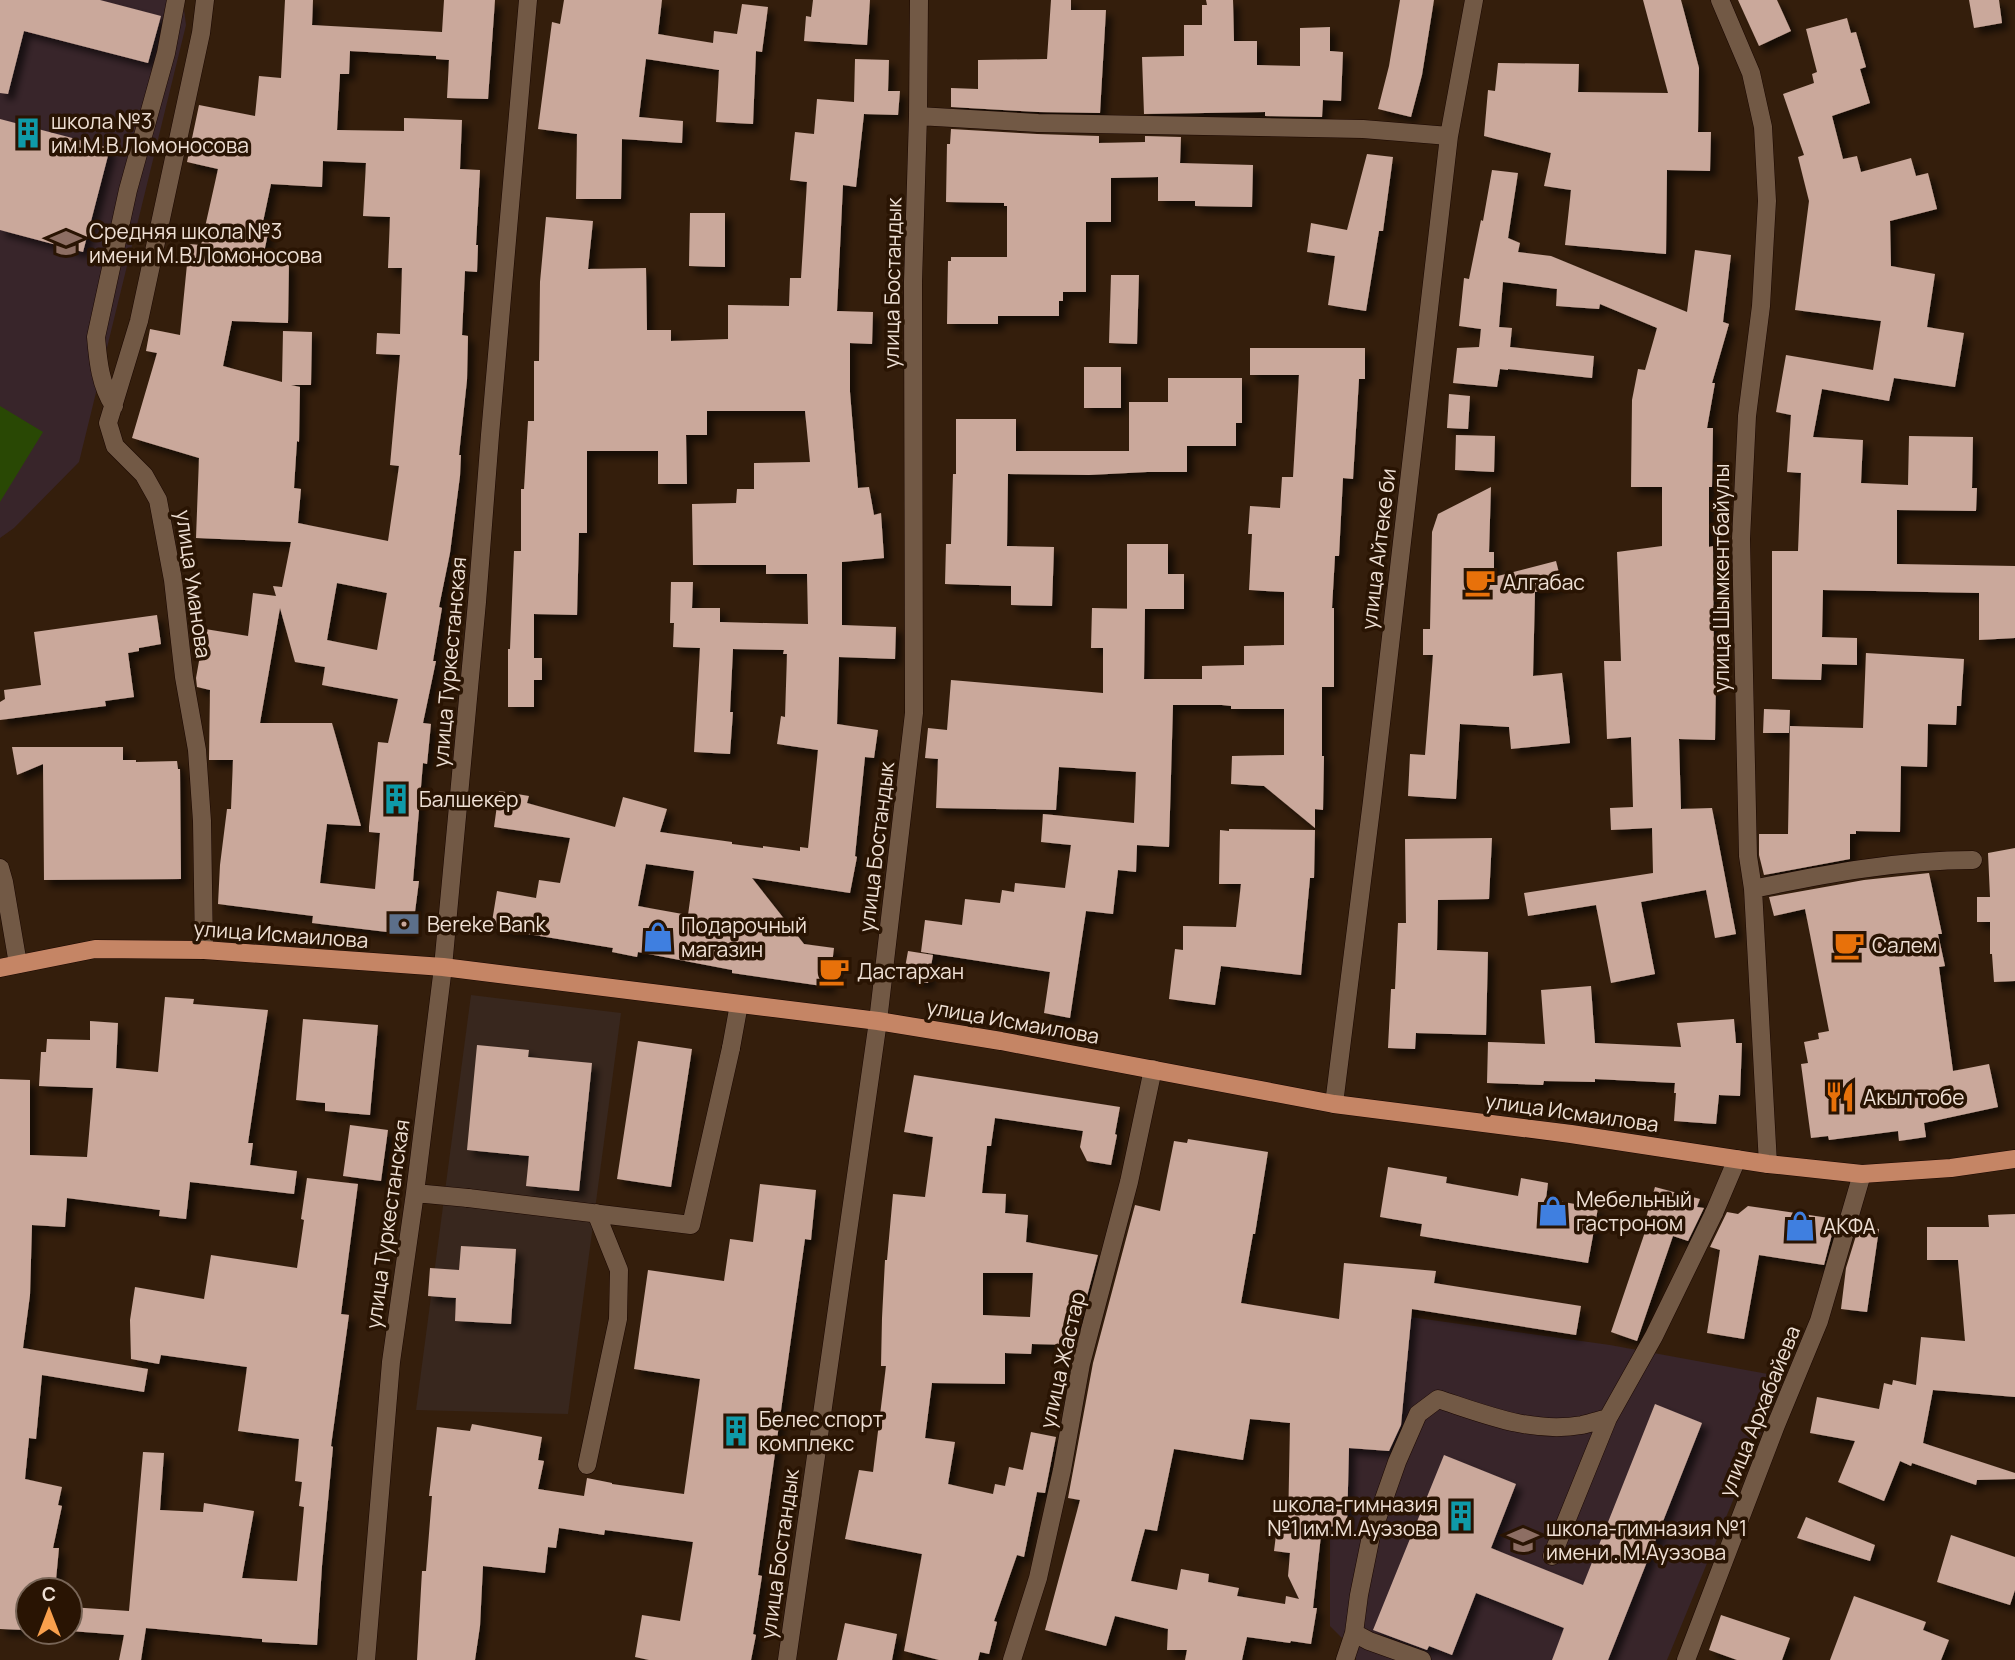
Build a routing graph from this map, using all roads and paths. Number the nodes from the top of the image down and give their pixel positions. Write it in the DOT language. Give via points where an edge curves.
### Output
graph roads {
  1 [pos="176,0"];
  2 [pos="205,0"];
  3 [pos="528,0"];
  4 [pos="919,0"];
  5 [pos="1474,0"];
  6 [pos="1720,0"];
  7 [pos="918,116"];
  8 [pos="1449,136"];
  9 [pos="114,406"];
  10 [pos="1973,860"];
  11 [pos="0,868"];
  12 [pos="1752,889"];
  13 [pos="204,950"];
  14 [pos="9,966"];
  15 [pos="443,967"];
  16 [pos="739,1003"];
  17 [pos="878,1021"];
  18 [pos="1153,1069"];
  19 [pos="1334,1104"];
  20 [pos="1737,1159"];
  21 [pos="2015,1159"];
  22 [pos="1768,1164"];
  23 [pos="1862,1174"];
  24 [pos="415,1193"];
  25 [pos="596,1213"];
  26 [pos="1608,1418"];
  27 [pos="587,1465"];
  28 [pos="1552,1556"];
  29 [pos="1354,1633"];
  30 [pos="366,1660"];
  31 [pos="787,1660"];
  32 [pos="1012,1660"];
  33 [pos="1345,1660"];
  34 [pos="1422,1660"];
  35 [pos="1686,1660"];
  1 -- 9 [label="street" via="96,337 106,394"];
  2 -- 9 [label="street, улица Уманова" via="139,321"];
  3 -- 15 [label="street, улица Туркестанская"];
  4 -- 7 [label="street, улица Бостандык"];
  5 -- 8 [label="street, улица Айтеке би"];
  6 -- 12 [label="street, улица Шымкентбайулы" via="1751,73 1763,127 1767,201 1741,538 1744,769"];
  7 -- 8 [label="street" via="1363,129"];
  7 -- 17 [label="street, улица Бостандык" via="913,282 914,712"];
  8 -- 19 [label="street, улица Айтеке би"];
  9 -- 13 [label="street, улица Уманова" via="108,423 115,446 144,475 158,500 173,580 197,750"];
  10 -- 12 [label="street" via="1889,866"];
  11 -- 14 [label="street"];
  12 -- 22 [label="street, улица Шымкентбайулы"];
  13 -- 14 [label="main road, улица Исмаилова" via="95,949"];
  13 -- 15 [label="main road, улица Исмаилова"];
  15 -- 16 [label="main road, улица Исмаилова"];
  15 -- 24 [label="street, улица Туркестанская"];
  16 -- 17 [label="main road, улица Исмаилова"];
  16 -- 25 [label="street" via="691,1225"];
  17 -- 18 [label="main road, улица Исмаилова"];
  17 -- 31 [label="street, улица Бостандык"];
  18 -- 19 [label="main road, улица Исмаилова"];
  18 -- 32 [label="street, улица Жастар" via="1081,1364 1038,1578"];
  19 -- 20 [label="main road, улица Исмаилова"];
  20 -- 22 [label="main road, улица Исмаилова"];
  20 -- 26 [label="street" via="1654,1336"];
  21 -- 23 [label="main road, улица Исмаилова"];
  22 -- 23 [label="main road, улица Исмаилова"];
  23 -- 35 [label="street, улица Архабайева" via="1819,1321"];
  24 -- 25 [label="street"];
  24 -- 30 [label="street, улица Туркестанская" via="391,1362"];
  25 -- 27 [label="street" via="619,1270 618,1319"];
  26 -- 28 [label="street"];
  26 -- 29 [label="street" via="1556,1427 1513,1423 1438,1399 1419,1414 1371,1536"];
  29 -- 33 [label="street"];
  29 -- 34 [label="street"];
}
